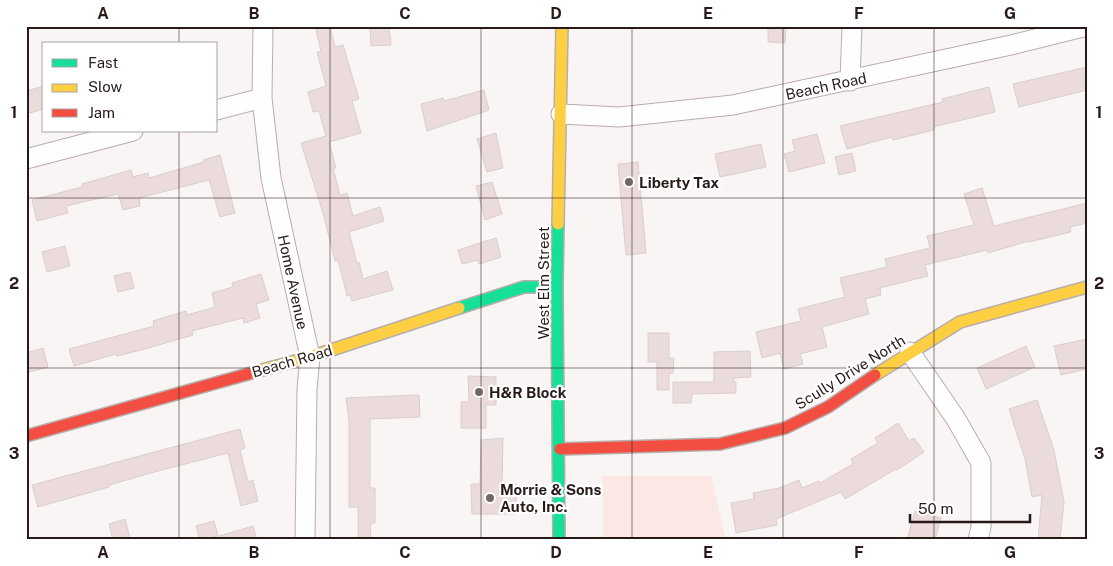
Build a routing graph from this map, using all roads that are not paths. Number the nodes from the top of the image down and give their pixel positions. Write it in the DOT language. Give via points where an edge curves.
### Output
graph roads {
  1 [pos="264,26"];
  2 [pos="562,26"];
  3 [pos="852,26"];
  4 [pos="1087,26"];
  5 [pos="850,81"];
  6 [pos="262,98"];
  7 [pos="218,109"];
  8 [pos="561,114"];
  9 [pos="129,132"];
  10 [pos="26,159"];
  11 [pos="557,287"];
  12 [pos="1087,287"];
  13 [pos="910,352"];
  14 [pos="310,357"];
  15 [pos="26,436"];
  16 [pos="560,449"];
  17 [pos="306,540"];
  18 [pos="559,540"];
  19 [pos="978,540"];
  1 -- 6 [label="street, Home Avenue"];
  2 -- 8 [label="street, West Elm Street"];
  3 -- 5 [label="street"];
  4 -- 5 [label="street, Beach Road"];
  5 -- 8 [label="street, Beach Road" via="733,105 619,117"];
  6 -- 7 [label="street"];
  6 -- 14 [label="street, Home Avenue" via="271,178"];
  8 -- 11 [label="street, West Elm Street"];
  9 -- 10 [label="street"];
  11 -- 14 [label="street, Beach Road" via="524,287"];
  11 -- 16 [label="street, West Elm Street"];
  12 -- 13 [label="street, Scully Drive North" via="960,322"];
  13 -- 16 [label="street, Scully Drive North" via="828,407 786,428 720,444"];
  13 -- 19 [label="street" via="956,419 981,463"];
  14 -- 15 [label="street, Beach Road"];
  14 -- 17 [label="street, Home Avenue"];
  16 -- 18 [label="street, West Elm Street"];
}
